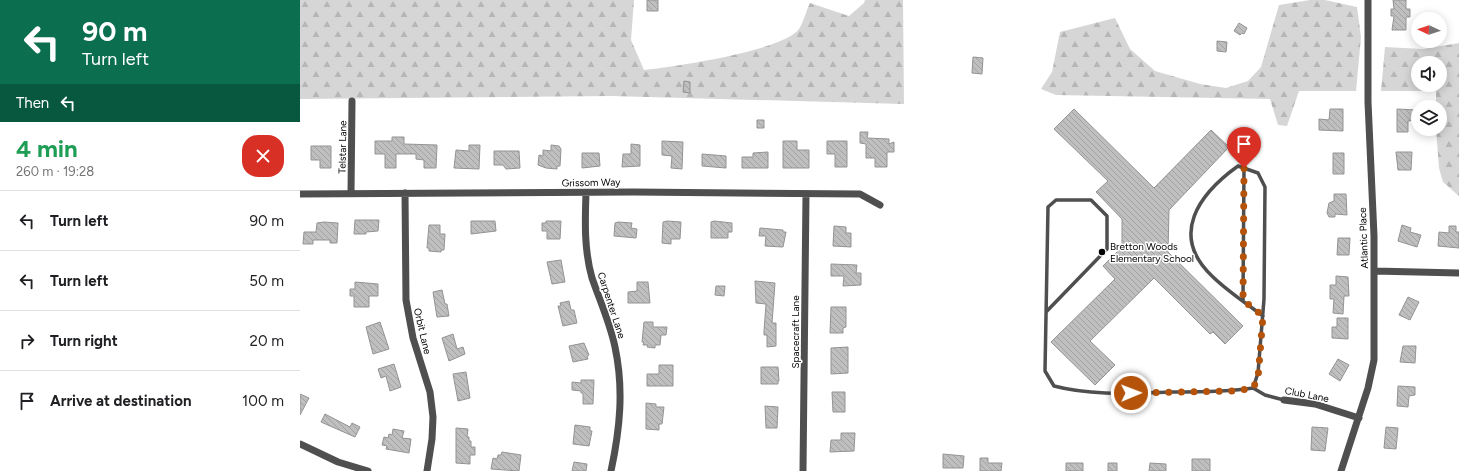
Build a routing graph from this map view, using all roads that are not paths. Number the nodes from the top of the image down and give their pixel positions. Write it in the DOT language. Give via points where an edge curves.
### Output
graph roads {
  1 [pos="1368,0"];
  2 [pos="352,101"];
  3 [pos="1244,168"];
  4 [pos="405,193"];
  5 [pos="586,193"];
  6 [pos="300,194"];
  7 [pos="351,194"];
  8 [pos="806,194"];
  9 [pos="880,205"];
  10 [pos="1374,271"];
  11 [pos="1459,273"];
  12 [pos="1243,300"];
  13 [pos="1047,311"];
  14 [pos="1263,316"];
  15 [pos="1253,388"];
  16 [pos="1284,400"];
  17 [pos="1359,418"];
  18 [pos="300,444"];
  19 [pos="368,471"];
  20 [pos="427,471"];
  21 [pos="612,471"];
  22 [pos="803,471"];
  23 [pos="1341,471"];
  1 -- 10 [label="street, Atlantic Place" via="1368,102"];
  2 -- 7 [label="street, Telstar Lane"];
  3 -- 12 [label="lane"];
  3 -- 12 [label="lane" via="1238,166 1220,178 1195,212 1190,233 1194,252 1211,276"];
  3 -- 14 [label="lane" via="1258,174 1265,187"];
  4 -- 5 [label="street, Grissom Way"];
  4 -- 7 [label="street, Grissom Way"];
  4 -- 20 [label="street, Orbit Lane" via="406,300 413,338 430,392 433,418"];
  5 -- 8 [label="street, Grissom Way"];
  5 -- 21 [label="street, Carpenter Lane" via="585,231 588,257 592,277 609,321 619,374 619,429"];
  6 -- 7 [label="street, Grissom Way"];
  8 -- 9 [label="street, Grissom Way" via="860,194"];
  8 -- 22 [label="street, Spacecraft Lane"];
  10 -- 11 [label="street"];
  10 -- 17 [label="street, Atlantic Place" via="1374,360"];
  12 -- 14 [label="lane"];
  13 -- 13 [label="lane" via="1048,207 1056,200 1090,200 1107,216 1106,249"];
  13 -- 15 [label="lane" via="1045,371 1054,386 1072,390 1131,393 1234,391"];
  14 -- 15 [label="lane" via="1258,378"];
  15 -- 16 [label="lane, Club Lane" via="1265,395"];
  16 -- 17 [label="street, Club Lane" via="1315,404"];
  17 -- 23 [label="street, Atlantic Place"];
  18 -- 19 [label="street" via="338,462"];
}
